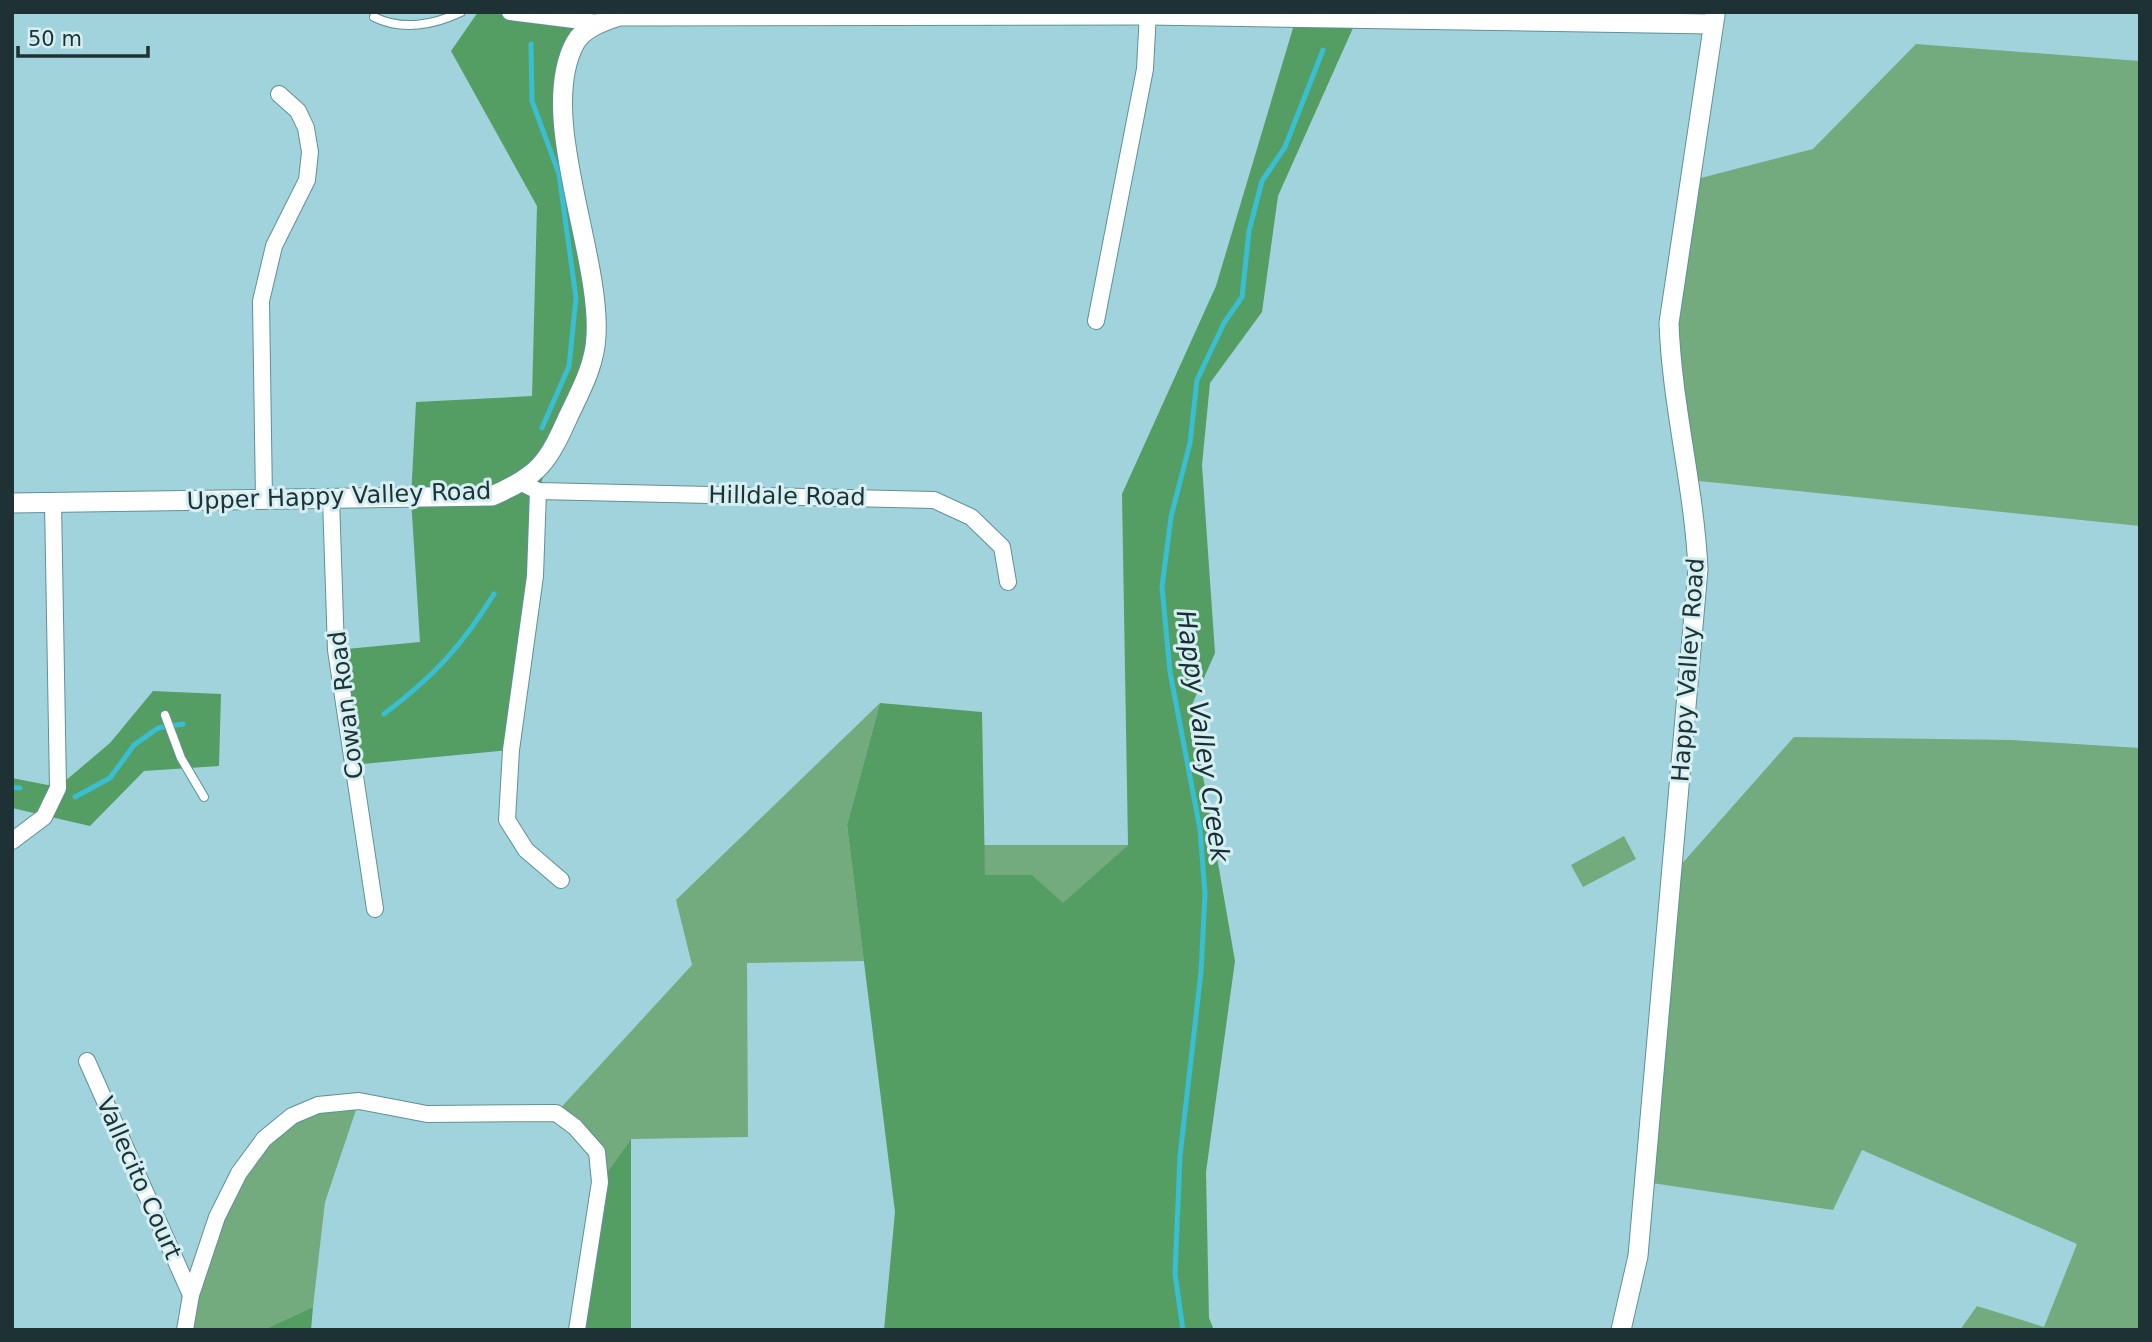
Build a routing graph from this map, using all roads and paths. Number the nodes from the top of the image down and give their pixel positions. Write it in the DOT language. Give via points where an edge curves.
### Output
graph roads {
  1 [pos="461,12"];
  2 [pos="510,12"];
  3 [pos="700,13"];
  4 [pos="1148,13"];
  5 [pos="374,17"];
  6 [pos="1714,18"];
  7 [pos="598,23"];
  8 [pos="279,94"];
  9 [pos="1096,321"];
  10 [pos="530,487"];
  11 [pos="331,499"];
  12 [pos="264,500"];
  13 [pos="53,502"];
  14 [pos="12,503"];
  15 [pos="1009,582"];
  16 [pos="165,715"];
  17 [pos="204,797"];
  18 [pos="12,841"];
  19 [pos="561,880"];
  20 [pos="375,909"];
  21 [pos="87,1061"];
  22 [pos="191,1295"];
  23 [pos="185,1330"];
  24 [pos="577,1330"];
  25 [pos="1621,1330"];
  1 -- 5 [label="lane" via="421,25"];
  2 -- 7 [label="street"];
  3 -- 4 [label="street"];
  3 -- 7 [label="street" via="619,16"];
  4 -- 6 [label="street"];
  4 -- 9 [label="street" via="1145,69"];
  6 -- 25 [label="street, Happy Valley Road" via="1669,323 1671,365 1696,520 1698,569 1638,1256"];
  7 -- 10 [label="street, Upper Happy Valley Road" via="576,41 565,72 564,120 597,334 593,359 556,445"];
  8 -- 12 [label="street" via="298,111 310,152 307,180 274,246 261,300"];
  10 -- 11 [label="street, Upper Happy Valley Road" via="492,496"];
  10 -- 15 [label="street, Hilldale Road" via="934,500 971,517 1002,547"];
  10 -- 19 [label="street" via="535,576 511,750 507,820 526,850"];
  11 -- 12 [label="street, Upper Happy Valley Road"];
  11 -- 20 [label="street, Cowan Road" via="336,650"];
  12 -- 13 [label="street, Upper Happy Valley Road"];
  13 -- 14 [label="street, Upper Happy Valley Road"];
  13 -- 18 [label="street" via="58,788 44,817"];
  16 -- 17 [label="lane" via="168,730"];
  21 -- 22 [label="street, Vallecito Court"];
  22 -- 23 [label="street"];
  22 -- 24 [label="street" via="217,1217 239,1173 264,1139 292,1115 318,1105 359,1101 427,1114 556,1113 597,1152 599,1165 598,1208"];
}
